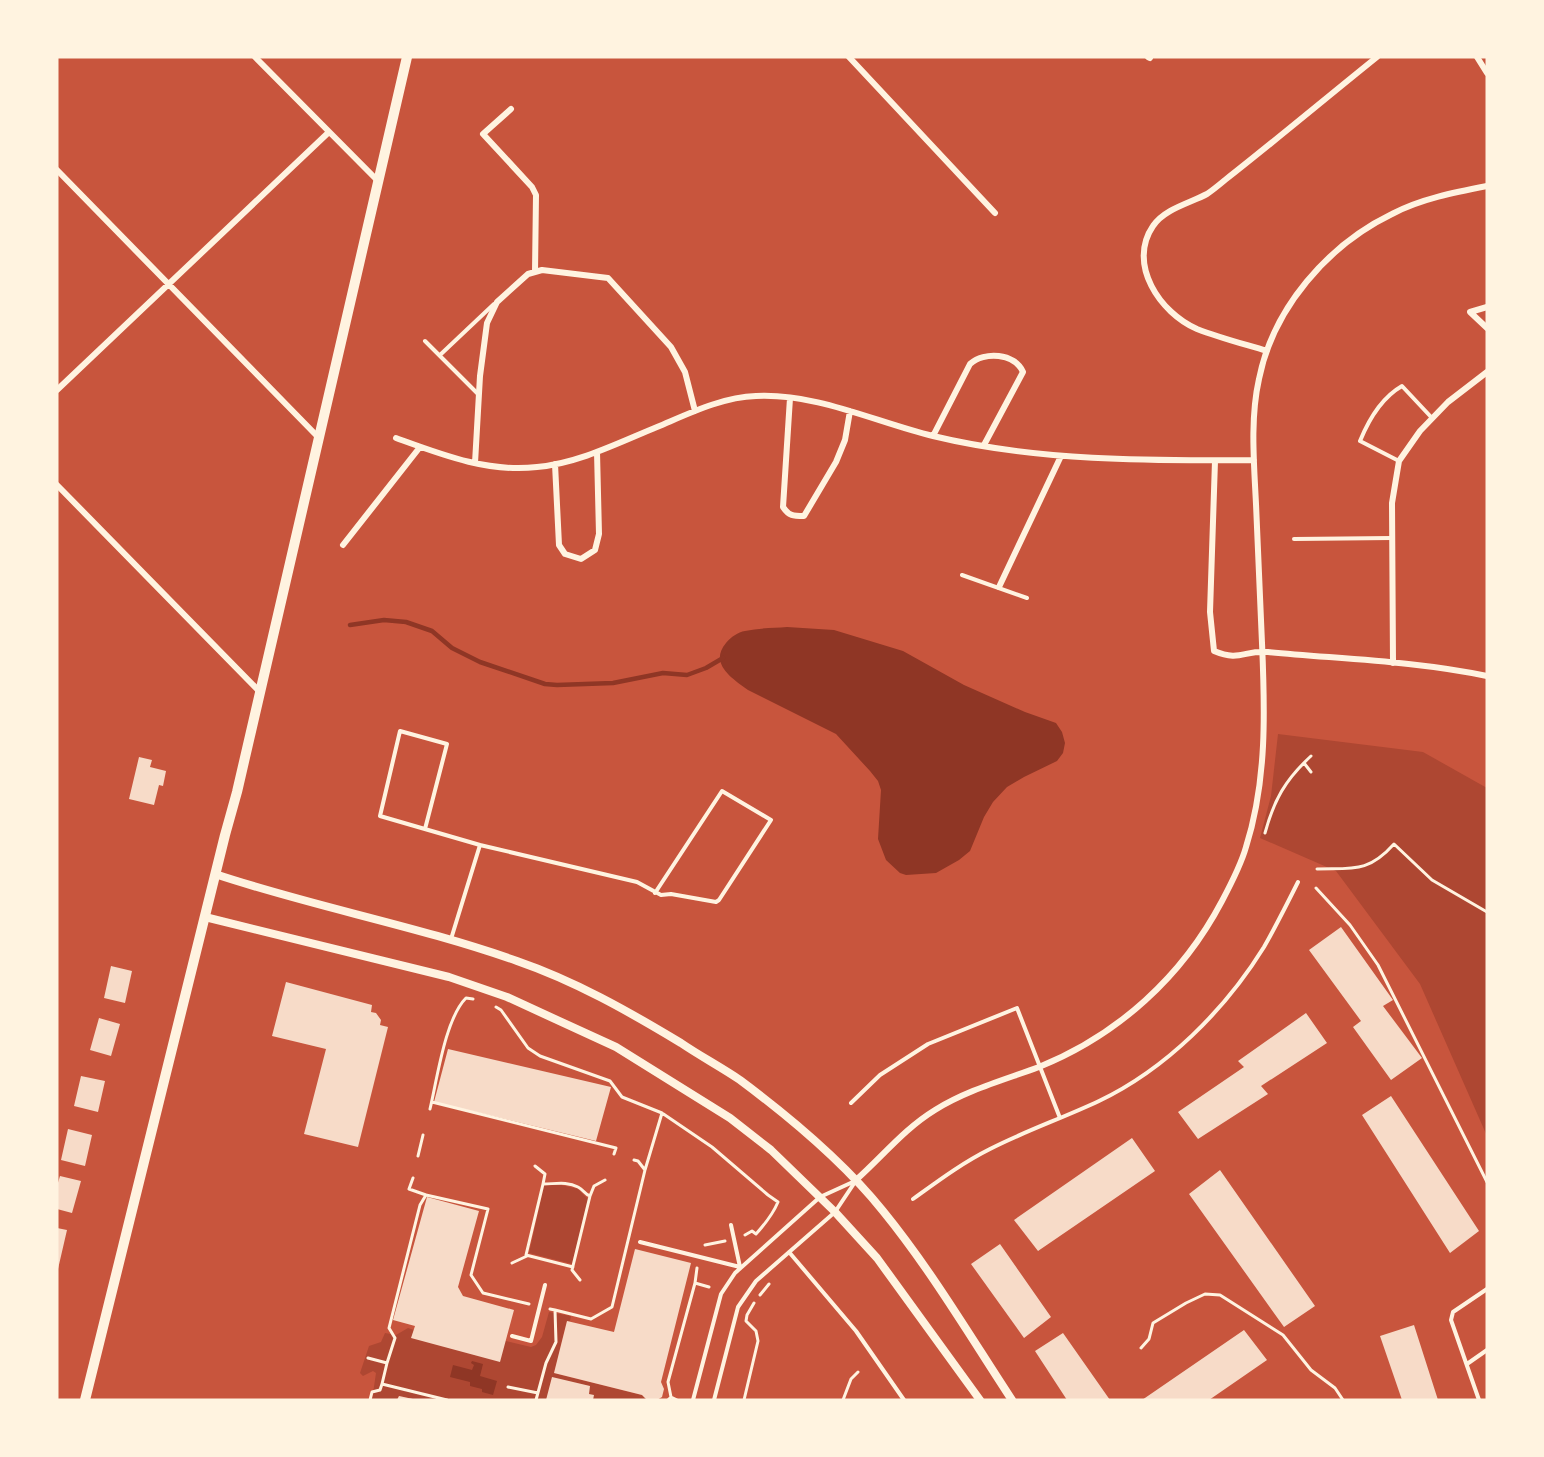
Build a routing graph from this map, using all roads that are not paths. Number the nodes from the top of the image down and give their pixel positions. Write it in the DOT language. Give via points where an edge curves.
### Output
graph roads {
  1 [pos="255,57"];
  2 [pos="407,57"];
  3 [pos="849,57"];
  4 [pos="1377,57"];
  5 [pos="1477,57"];
  6 [pos="1487,73"];
  7 [pos="511,108"];
  8 [pos="329,132"];
  9 [pos="57,170"];
  10 [pos="378,181"];
  11 [pos="1487,186"];
  12 [pos="995,213"];
  13 [pos="535,272"];
  14 [pos="168,284"];
  15 [pos="497,302"];
  16 [pos="1487,307"];
  17 [pos="1487,328"];
  18 [pos="425,341"];
  19 [pos="1267,351"];
  20 [pos="440,355"];
  21 [pos="1487,372"];
  22 [pos="57,390"];
  23 [pos="479,394"];
  24 [pos="790,398"];
  25 [pos="695,411"];
  26 [pos="850,411"];
  27 [pos="1432,417"];
  28 [pos="933,436"];
  29 [pos="318,437"];
  30 [pos="396,438"];
  31 [pos="984,445"];
  32 [pos="420,447"];
  33 [pos="597,452"];
  34 [pos="1061,456"];
  35 [pos="1215,460"];
  36 [pos="1254,460"];
  37 [pos="1399,461"];
  38 [pos="475,463"];
  39 [pos="555,464"];
  40 [pos="57,485"];
  41 [pos="1392,538"];
  42 [pos="1294,539"];
  43 [pos="343,545"];
  44 [pos="962,575"];
  45 [pos="999,587"];
  46 [pos="1028,598"];
  47 [pos="1262,652"];
  48 [pos="1393,663"];
  49 [pos="1487,676"];
  50 [pos="260,692"];
  51 [pos="425,829"];
  52 [pos="480,845"];
  53 [pos="215,874"];
  54 [pos="1298,882"];
  55 [pos="655,893"];
  56 [pos="205,917"];
  57 [pos="451,940"];
  58 [pos="1039,1067"];
  59 [pos="852,1103"];
  60 [pos="1060,1118"];
  61 [pos="856,1180"];
  62 [pos="820,1197"];
  63 [pos="913,1199"];
  64 [pos="835,1212"];
  65 [pos="731,1225"];
  66 [pos="640,1242"];
  67 [pos="789,1252"];
  68 [pos="740,1267"];
  69 [pos="545,1285"];
  70 [pos="1487,1289"];
  71 [pos="512,1336"];
  72 [pos="1487,1350"];
  73 [pos="1467,1364"];
  74 [pos="85,1400"];
  75 [pos="693,1400"];
  76 [pos="714,1400"];
  77 [pos="904,1400"];
  78 [pos="980,1400"];
  79 [pos="1012,1400"];
  80 [pos="1479,1400"];
  1 -- 8 [label="street"];
  2 -- 10 [label="main road"];
  3 -- 12 [label="street"];
  4 -- 19 [label="street" via="1209,193 1163,215 1152,226 1145,244 1142,258 1146,274 1166,306 1196,328"];
  5 -- 6 [label="street"];
  7 -- 13 [label="street" via="483,134 536,195"];
  8 -- 10 [label="street"];
  8 -- 14 [label="street"];
  9 -- 14 [label="street"];
  10 -- 29 [label="main road"];
  11 -- 19 [label="street" via="1416,204 1362,231 1318,268 1291,302"];
  13 -- 15 [label="street"];
  13 -- 25 [label="street" via="608,278 671,347 685,372"];
  14 -- 22 [label="street"];
  14 -- 29 [label="street"];
  15 -- 20 [label="lane"];
  15 -- 23 [label="street" via="487,323"];
  16 -- 17 [label="street" via="1470,312"];
  18 -- 20 [label="lane"];
  19 -- 36 [label="street" via="1256,396"];
  20 -- 23 [label="lane"];
  21 -- 27 [label="street"];
  23 -- 38 [label="street"];
  24 -- 25 [label="street" via="735,398"];
  24 -- 26 [label="street"];
  24 -- 26 [label="street" via="783,507 794,516 804,516 836,462"];
  25 -- 33 [label="street"];
  26 -- 28 [label="street"];
  27 -- 37 [label="street"];
  27 -- 37 [label="lane" via="1402,386 1390,393 1370,418 1360,441"];
  28 -- 31 [label="street"];
  28 -- 31 [label="street" via="970,364 995,355 1005,357 1023,372"];
  29 -- 50 [label="main road"];
  30 -- 32 [label="street"];
  31 -- 34 [label="street"];
  32 -- 38 [label="street"];
  32 -- 43 [label="street"];
  33 -- 39 [label="street"];
  33 -- 39 [label="street" via="599,534 595,550 581,559 565,554 559,545"];
  34 -- 35 [label="street"];
  34 -- 45 [label="street"];
  35 -- 36 [label="street"];
  35 -- 47 [label="street" via="1210,612 1214,651 1229,658"];
  36 -- 47 [label="street"];
  37 -- 41 [label="street" via="1392,503"];
  38 -- 39 [label="street" via="519,468"];
  40 -- 50 [label="street"];
  41 -- 42 [label="lane"];
  41 -- 48 [label="street"];
  44 -- 45 [label="lane"];
  45 -- 46 [label="lane"];
  47 -- 48 [label="street"];
  47 -- 58 [label="street" via="1264,716 1259,792 1246,848 1223,899 1178,966 1136,1010 1089,1043"];
  48 -- 49 [label="street"];
  50 -- 53 [label="main road"];
  51 -- 51 [label="lane" via="447,744 400,731 380,816"];
  51 -- 52 [label="lane"];
  52 -- 55 [label="lane" via="637,882"];
  52 -- 57 [label="lane"];
  53 -- 56 [label="main road"];
  53 -- 57 [label="street"];
  54 -- 60 [label="lane" via="1241,981 1177,1050 1119,1090"];
  55 -- 55 [label="lane" via="722,791 771,820 716,902"];
  56 -- 62 [label="street" via="449,977 507,997 616,1047 730,1118"];
  56 -- 74 [label="main road"];
  57 -- 61 [label="street" via="576,984 627,1010 739,1079"];
  58 -- 59 [label="lane" via="1017,1008 928,1044 880,1075"];
  58 -- 60 [label="lane"];
  58 -- 61 [label="street" via="963,1095 938,1109 904,1133"];
  60 -- 63 [label="lane" via="990,1149"];
  61 -- 62 [label="lane"];
  61 -- 64 [label="lane"];
  61 -- 79 [label="street" via="936,1284"];
  62 -- 64 [label="street"];
  62 -- 68 [label="lane"];
  64 -- 67 [label="lane"];
  64 -- 78 [label="street" via="877,1258"];
  65 -- 68 [label="lane"];
  66 -- 68 [label="lane"];
  67 -- 76 [label="lane" via="756,1281 738,1307"];
  67 -- 77 [label="lane" via="856,1330"];
  68 -- 75 [label="lane" via="721,1294"];
  69 -- 71 [label="lane" via="531,1341"];
  70 -- 73 [label="lane" via="1454,1311 1451,1320"];
  72 -- 73 [label="lane"];
  73 -- 80 [label="lane"];
}
